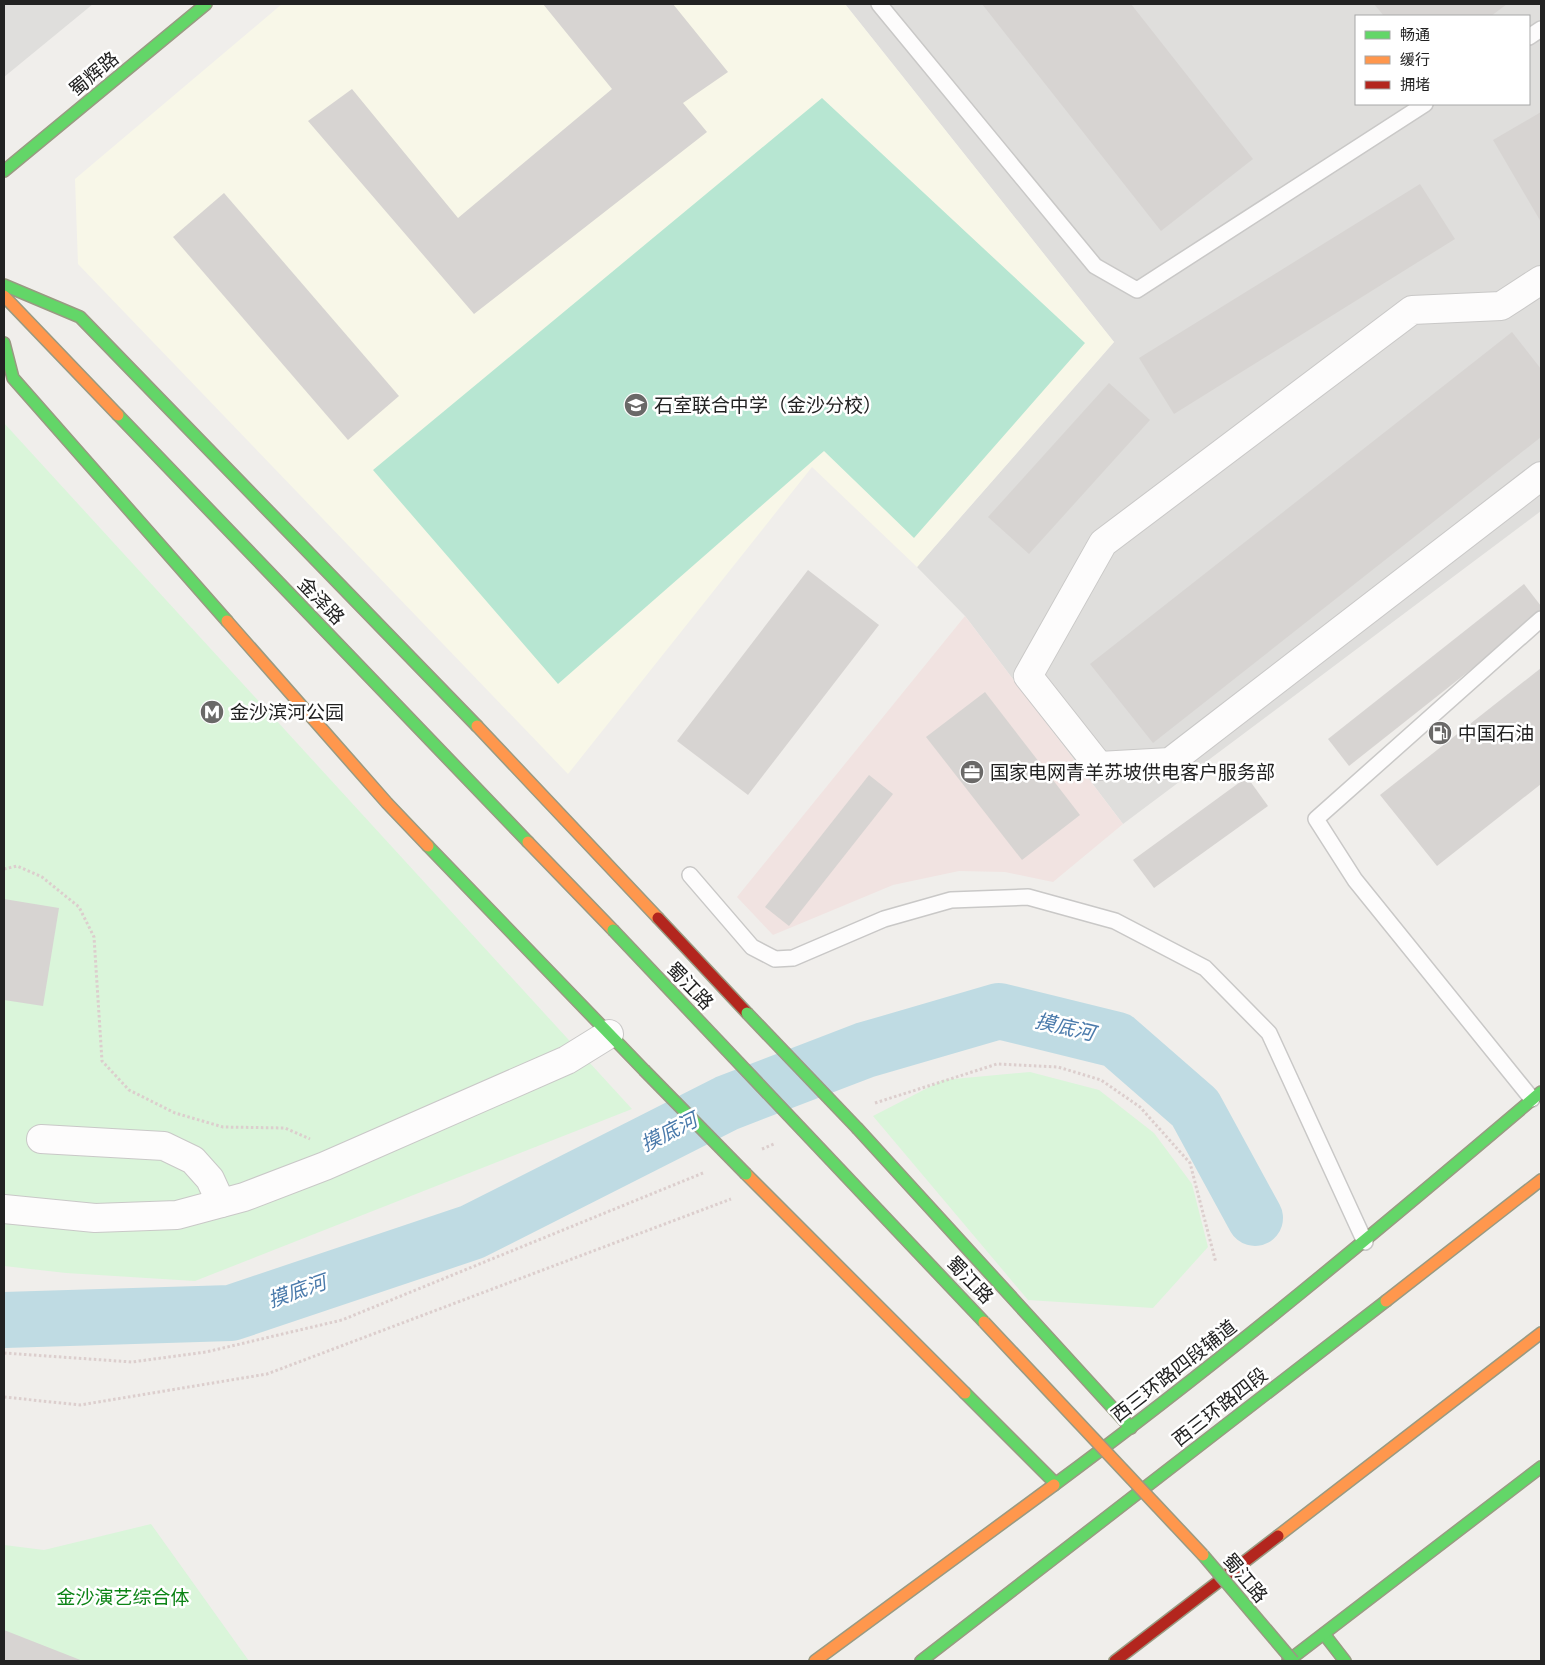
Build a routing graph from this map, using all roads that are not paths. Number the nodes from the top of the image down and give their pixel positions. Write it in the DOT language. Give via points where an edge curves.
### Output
graph roads {
  1 [pos="206,4"];
  2 [pos="879,4"];
  3 [pos="1541,28"];
  4 [pos="1530,36"];
  5 [pos="1423,105"];
  6 [pos="4,171"];
  7 [pos="1541,280"];
  8 [pos="4,285"];
  9 [pos="4,296"];
  10 [pos="4,343"];
  11 [pos="1541,476"];
  12 [pos="1541,619"];
  13 [pos="690,874"];
  14 [pos="613,930"];
  15 [pos="610,1034"];
  16 [pos="1537,1096"];
  17 [pos="41,1139"];
  18 [pos="1541,1180"];
  19 [pos="221,1203"];
  20 [pos="4,1209"];
  21 [pos="1365,1242"];
  22 [pos="1541,1333"];
  23 [pos="1131,1428"];
  24 [pos="1541,1467"];
  25 [pos="1055,1483"];
  26 [pos="1324,1634"];
  27 [pos="815,1661"];
  28 [pos="921,1661"];
  29 [pos="1115,1661"];
  30 [pos="1288,1661"];
  31 [pos="1292,1661"];
  32 [pos="1345,1661"];
  1 -- 6 [label="main road, 蜀辉路"];
  2 -- 5 [label="lane" via="1095,266 1137,290"];
  3 -- 4 [label="lane"];
  7 -- 11 [label="street" via="1501,306 1412,310 1103,543 1028,676 1099,766 1170,762"];
  8 -- 23 [label="main road, bridge" via="80,317 542,794 858,1129"];
  9 -- 14 [label="main road, 金泽路"];
  10 -- 15 [label="main road" via="13,378 387,803"];
  12 -- 16 [label="lane" via="1316,819 1355,880"];
  13 -- 21 [label="lane" via="752,947 775,959 793,958 884,919 950,900 1028,897 1114,921 1206,968 1269,1033"];
  14 -- 31 [label="main road, 蜀江路, bridge" via="1188,1537"];
  15 -- 19 [label="street" via="567,1060 325,1166"];
  15 -- 25 [label="main road, bridge" via="758,1189"];
  16 -- 21 [label="main road, 西三环路四段辅道"];
  17 -- 19 [label="street" via="164,1146 193,1160 210,1179"];
  18 -- 28 [label="main road, 西三环路四段"];
  19 -- 20 [label="street" via="178,1215 95,1218"];
  21 -- 23 [label="main road, 西三环路四段辅道"];
  22 -- 29 [label="main road"];
  23 -- 25 [label="main road, 西三环路四段辅道"];
  24 -- 26 [label="main road"];
  25 -- 27 [label="main road, 西三环路四段辅道"];
  26 -- 30 [label="main road"];
  26 -- 32 [label="main road"];
}
